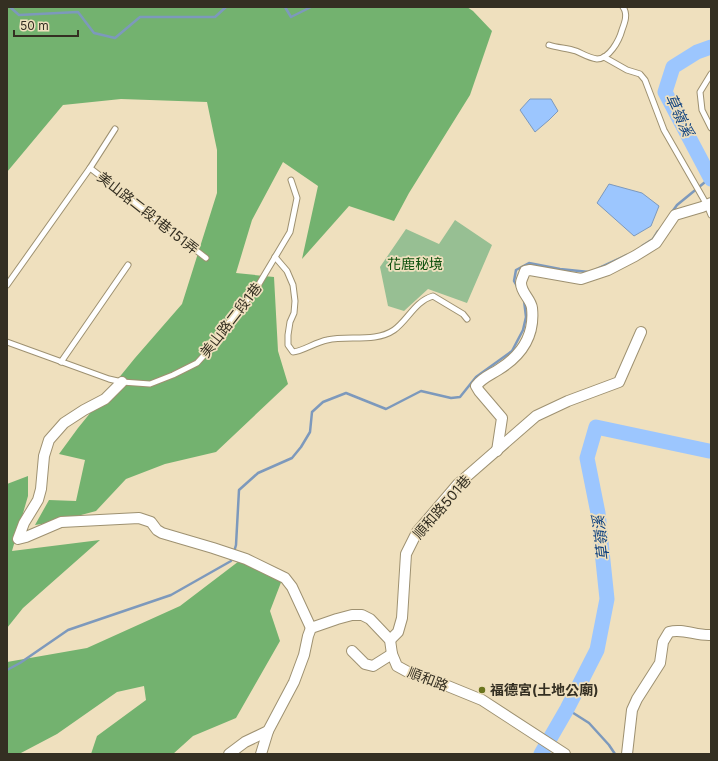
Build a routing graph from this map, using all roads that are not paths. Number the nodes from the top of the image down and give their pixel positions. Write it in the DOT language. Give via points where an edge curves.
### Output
graph roads {
  1 [pos="623,7"];
  2 [pos="549,45"];
  3 [pos="604,57"];
  4 [pos="711,74"];
  5 [pos="711,128"];
  6 [pos="115,129"];
  7 [pos="90,168"];
  8 [pos="291,180"];
  9 [pos="709,204"];
  10 [pos="711,215"];
  11 [pos="275,257"];
  12 [pos="206,258"];
  13 [pos="128,265"];
  14 [pos="7,285"];
  15 [pos="467,319"];
  16 [pos="641,332"];
  17 [pos="7,342"];
  18 [pos="61,362"];
  19 [pos="122,382"];
  20 [pos="497,451"];
  21 [pos="312,628"];
  22 [pos="711,635"];
  23 [pos="390,640"];
  24 [pos="352,651"];
  25 [pos="392,654"];
  26 [pos="268,731"];
  27 [pos="229,754"];
  28 [pos="261,754"];
  29 [pos="564,754"];
  30 [pos="626,754"];
  1 -- 3 [label="lane" via="626,11 626,22 611,51"];
  2 -- 3 [label="lane" via="576,51 585,56"];
  3 -- 9 [label="lane" via="640,74 645,80 664,130"];
  4 -- 5 [label="lane" via="700,92 702,110"];
  6 -- 7 [label="lane"];
  7 -- 12 [label="lane, 美山路二段1巷151弄"];
  7 -- 14 [label="lane, 美山路二段1巷151弄"];
  8 -- 11 [label="lane, 美山路二段1巷" via="297,198 295,212 290,232"];
  9 -- 10 [label="lane"];
  9 -- 20 [label="street" via="675,215 656,243 608,270 580,279 525,271 521,283 532,304 530,336 519,354 499,370 481,379 476,386 502,418"];
  11 -- 15 [label="lane" via="287,271 293,285 294,313 288,334 288,345 293,352 299,352 328,339 373,337 392,331 401,325 414,309 433,296"];
  11 -- 19 [label="lane, 美山路二段1巷" via="256,289 196,363 150,384"];
  13 -- 18 [label="lane"];
  16 -- 20 [label="street, 順和路501巷" via="619,382 536,416"];
  17 -- 18 [label="lane, 美山路二段1巷"];
  18 -- 19 [label="lane, 美山路二段1巷"];
  19 -- 21 [label="street" via="105,400 64,423 49,440 44,456 38,500 18,539 61,522 139,518 151,522 162,533 228,553 285,578"];
  20 -- 23 [label="street, 順和路501巷" via="458,484 416,532 406,554 402,618 398,632"];
  21 -- 23 [label="street" via="342,617 362,615 370,619"];
  21 -- 26 [label="street" via="294,682"];
  22 -- 30 [label="street" via="677,630 669,632 663,642 660,663 632,710"];
  23 -- 25 [label="street, 順和路"];
  24 -- 25 [label="street" via="365,664 373,666"];
  25 -- 29 [label="street, 順和路" via="397,666 482,700"];
  26 -- 27 [label="street" via="245,742"];
  26 -- 28 [label="street"];
}
